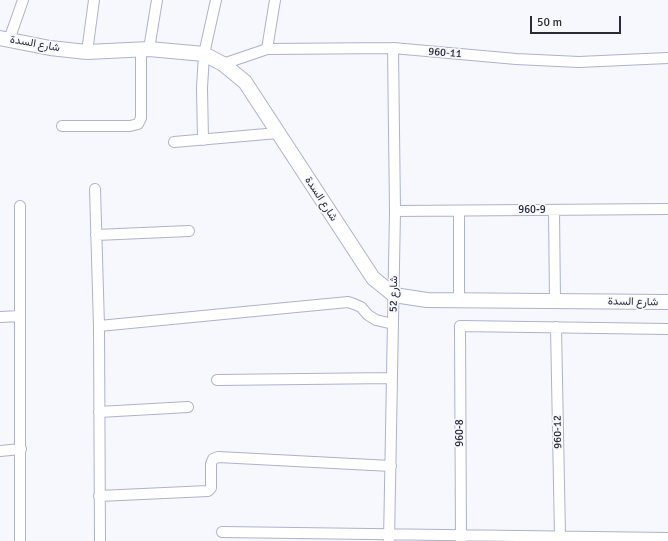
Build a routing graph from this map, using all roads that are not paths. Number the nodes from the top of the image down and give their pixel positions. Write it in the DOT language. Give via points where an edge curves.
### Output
graph roads {
  1 [pos="23,0"];
  2 [pos="94,0"];
  3 [pos="157,0"];
  4 [pos="216,0"];
  5 [pos="275,0"];
  6 [pos="4,39"];
  7 [pos="393,48"];
  8 [pos="145,49"];
  9 [pos="267,49"];
  10 [pos="87,52"];
  11 [pos="204,54"];
  12 [pos="668,58"];
  13 [pos="224,64"];
  14 [pos="62,126"];
  15 [pos="278,133"];
  16 [pos="203,140"];
  17 [pos="174,142"];
  18 [pos="95,189"];
  19 [pos="20,206"];
  20 [pos="668,209"];
  21 [pos="554,210"];
  22 [pos="395,211"];
  23 [pos="459,211"];
  24 [pos="189,231"];
  25 [pos="96,235"];
  26 [pos="394,294"];
  27 [pos="459,300"];
  28 [pos="555,301"];
  29 [pos="668,302"];
  30 [pos="20,316"];
  31 [pos="0,318"];
  32 [pos="393,324"];
  33 [pos="99,326"];
  34 [pos="556,327"];
  35 [pos="668,329"];
  36 [pos="392,378"];
  37 [pos="218,380"];
  38 [pos="188,407"];
  39 [pos="99,412"];
  40 [pos="21,449"];
  41 [pos="0,451"];
  42 [pos="390,466"];
  43 [pos="99,496"];
  44 [pos="222,532"];
  45 [pos="560,536"];
  46 [pos="389,538"];
  47 [pos="461,538"];
  48 [pos="668,538"];
  49 [pos="20,541"];
  50 [pos="100,541"];
  1 -- 6 [label="street"];
  2 -- 10 [label="street"];
  3 -- 8 [label="street"];
  4 -- 11 [label="street"];
  5 -- 9 [label="street"];
  6 -- 10 [label="street, شارع السدة"];
  7 -- 9 [label="street, 960-11"];
  7 -- 12 [label="street, 960-11" via="579,62"];
  7 -- 22 [label="street, شارع 52"];
  8 -- 10 [label="street, شارع السدة"];
  8 -- 11 [label="street, شارع السدة"];
  8 -- 14 [label="street" via="141,118 138,124"];
  9 -- 13 [label="street, 960-11"];
  11 -- 13 [label="street, شارع السدة"];
  11 -- 16 [label="street"];
  13 -- 15 [label="street, شارع السدة" via="245,82"];
  15 -- 16 [label="street"];
  15 -- 26 [label="street, شارع السدة" via="372,278"];
  16 -- 17 [label="street"];
  18 -- 25 [label="street"];
  19 -- 30 [label="street"];
  20 -- 21 [label="street, 960-9"];
  21 -- 23 [label="street, 960-9"];
  21 -- 28 [label="street"];
  22 -- 23 [label="street, 960-9"];
  22 -- 26 [label="street, شارع 52"];
  23 -- 27 [label="street"];
  24 -- 25 [label="street"];
  25 -- 33 [label="street"];
  26 -- 27 [label="street, شارع السدة" via="427,300"];
  26 -- 32 [label="street, شارع 52"];
  27 -- 28 [label="street, شارع السدة"];
  28 -- 29 [label="street, شارع السدة"];
  30 -- 31 [label="street"];
  30 -- 40 [label="street"];
  32 -- 33 [label="street" via="376,320 361,307 348,302"];
  32 -- 36 [label="street, شارع 52"];
  33 -- 39 [label="street"];
  34 -- 35 [label="street"];
  34 -- 45 [label="street, 960-12"];
  34 -- 47 [label="street, 960-8" via="460,326"];
  36 -- 37 [label="street"];
  36 -- 42 [label="street, شارع 52"];
  38 -- 39 [label="street"];
  39 -- 43 [label="street"];
  40 -- 41 [label="street"];
  40 -- 49 [label="street"];
  42 -- 43 [label="street" via="218,457 210,464 211,488 208,491"];
  42 -- 46 [label="street, شارع 52"];
  43 -- 50 [label="street"];
  44 -- 46 [label="street"];
  45 -- 47 [label="street"];
  45 -- 48 [label="street"];
  46 -- 47 [label="street"];
}
